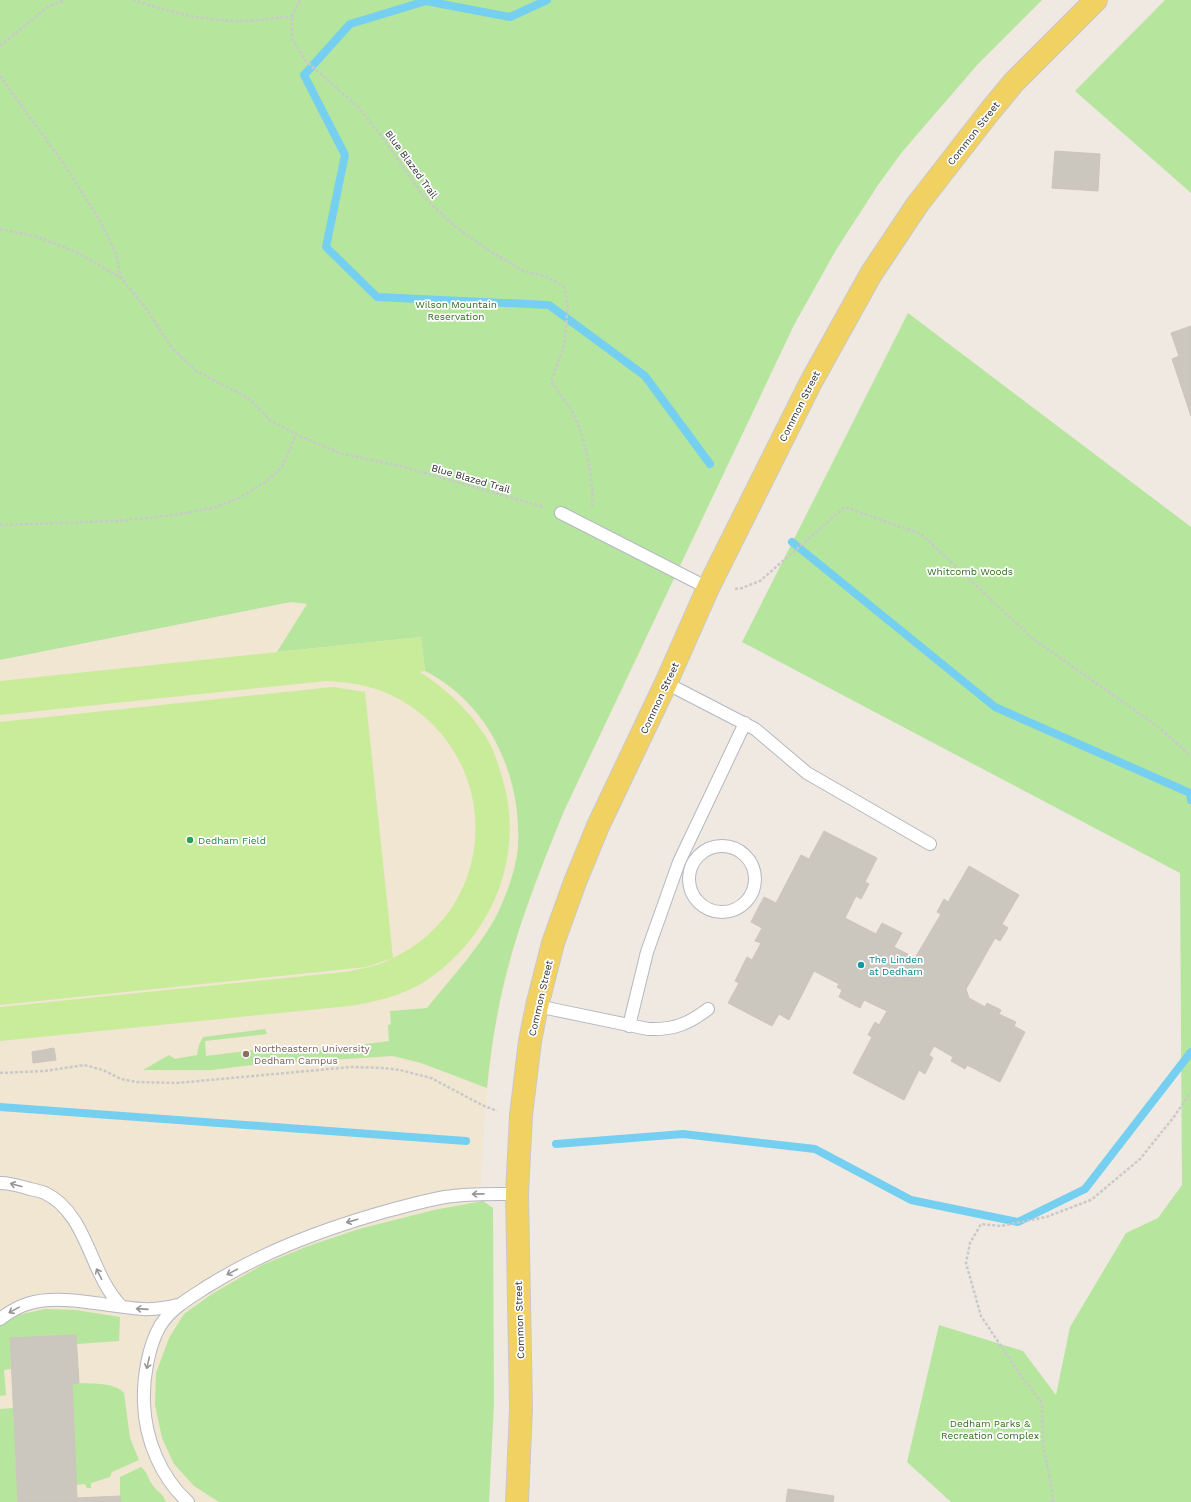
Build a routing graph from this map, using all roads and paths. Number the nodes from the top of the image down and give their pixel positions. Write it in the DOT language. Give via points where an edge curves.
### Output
graph roads {
  1 [pos="65,0"];
  2 [pos="133,0"];
  3 [pos="300,0"];
  4 [pos="1096,0"];
  5 [pos="292,16"];
  6 [pos="0,46"];
  7 [pos="0,76"];
  8 [pos="0,230"];
  9 [pos="121,278"];
  10 [pos="296,434"];
  11 [pos="561,513"];
  12 [pos="0,525"];
  13 [pos="587,526"];
  14 [pos="708,588"];
  15 [pos="666,683"];
  16 [pos="745,724"];
  17 [pos="1191,756"];
  18 [pos="930,844"];
  19 [pos="678,865"];
  20 [pos="690,870"];
  21 [pos="537,1006"];
  22 [pos="708,1009"];
  23 [pos="629,1026"];
  24 [pos="0,1073"];
  25 [pos="1191,1092"];
  26 [pos="521,1115"];
  27 [pos="0,1183"];
  28 [pos="517,1194"];
  29 [pos="180,1304"];
  30 [pos="121,1306"];
  31 [pos="0,1319"];
  32 [pos="188,1502"];
  33 [pos="517,1502"];
  34 [pos="1053,1502"];
  1 -- 6 [label="path" via="46,8"];
  2 -- 5 [label="path" via="210,19 264,20"];
  3 -- 5 [label="path, Blue Blazed Trail"];
  4 -- 14 [label="main road, Common Street" via="1009,88 917,205 879,262 833,340"];
  5 -- 13 [label="path, Blue Blazed Trail" via="292,38 305,60 359,108 424,197 452,224 483,247 524,271 547,278 564,287 568,305 564,346 551,381 573,414 586,451 593,494"];
  7 -- 9 [label="path" via="66,167 99,219 116,253"];
  8 -- 9 [label="path, Blue Blazed Trail" via="35,236 76,252"];
  9 -- 10 [label="path, Blue Blazed Trail" via="146,308 171,347 196,372 248,398 271,421"];
  10 -- 11 [label="path, Blue Blazed Trail" via="339,453 400,466"];
  10 -- 12 [label="path" via="282,467 267,481 239,498 216,507 176,515 116,521"];
  11 -- 13 [label="lane"];
  13 -- 14 [label="lane"];
  14 -- 15 [label="main road, Common Street"];
  14 -- 17 [label="path" via="742,588 760,581 845,507 921,534 1032,638 1160,728"];
  15 -- 16 [label="lane"];
  15 -- 21 [label="main road, Common Street" via="598,826 575,882 553,943"];
  16 -- 18 [label="lane" via="760,733 806,773"];
  16 -- 19 [label="lane"];
  19 -- 20 [label="lane"];
  19 -- 23 [label="lane" via="647,952"];
  20 -- 20 [label="lane" via="691,891 696,900 714,911 725,912 735,909 751,895 754,885 751,863 744,854 735,849 713,847 703,852"];
  21 -- 23 [label="lane"];
  21 -- 26 [label="main road, Common Street"];
  22 -- 23 [label="lane" via="677,1027 662,1030"];
  24 -- 26 [label="path" via="45,1071 84,1065 103,1070 121,1079 177,1083 351,1067 384,1068 431,1078 482,1105"];
  25 -- 34 [label="path" via="1140,1159 1091,1200 1046,1217 1001,1226 981,1224 970,1243 966,1263 981,1316 1042,1403 1043,1447"];
  26 -- 28 [label="main road, Common Street"];
  30 -- 27 [label="lane, one-way" via="106,1287 75,1220 67,1210 44,1193 10,1183"];
  28 -- 29 [label="lane, one-way" via="469,1194 446,1197 335,1226 272,1251 224,1276"];
  28 -- 33 [label="main road, Common Street" via="521,1400"];
  29 -- 30 [label="lane, one-way" via="156,1309"];
  29 -- 32 [label="lane, one-way" via="160,1326 154,1340 145,1374 144,1409 147,1428 159,1463 179,1494"];
  30 -- 31 [label="lane, one-way" via="39,1301 26,1304"];
}
